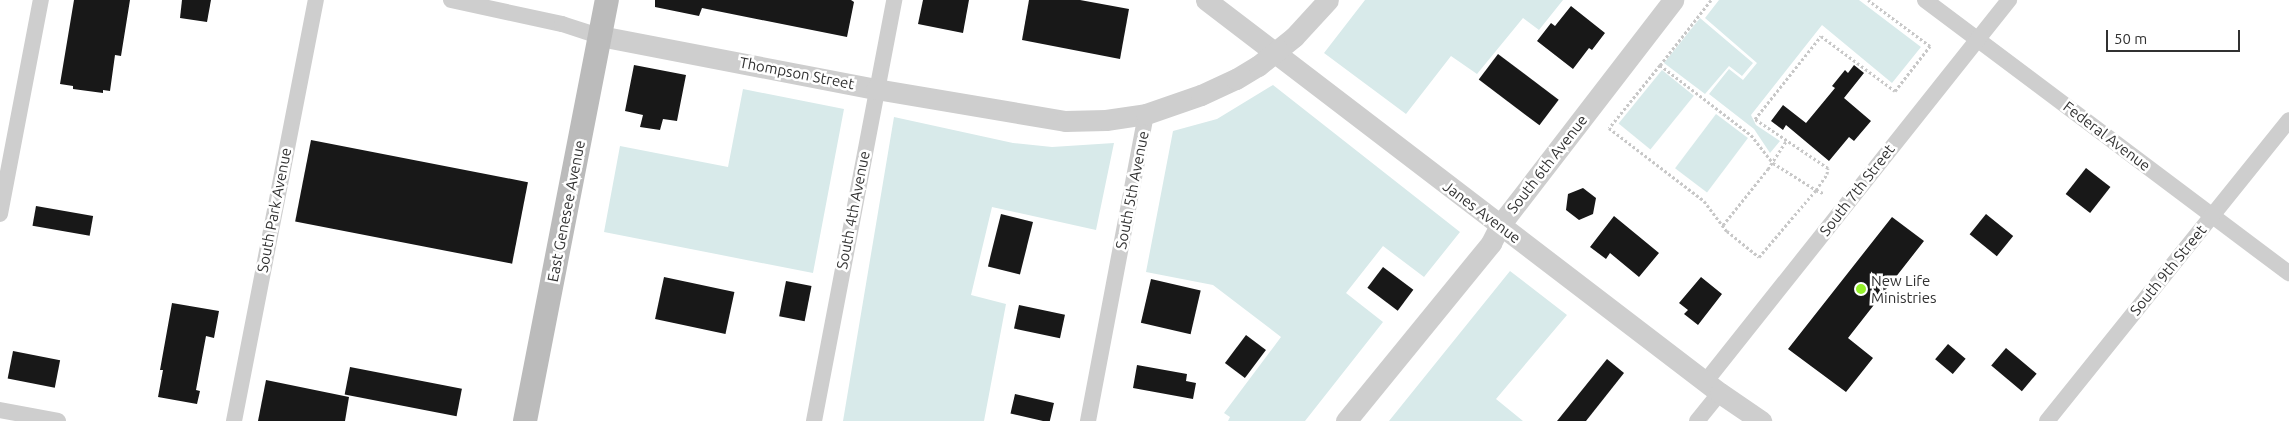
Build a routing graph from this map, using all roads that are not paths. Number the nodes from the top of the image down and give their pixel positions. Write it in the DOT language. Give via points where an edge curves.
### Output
graph roads {
  1 [pos="41,0"];
  2 [pos="316,0"];
  3 [pos="451,0"];
  4 [pos="606,0"];
  5 [pos="894,0"];
  6 [pos="1206,0"];
  7 [pos="1328,0"];
  8 [pos="1673,0"];
  9 [pos="1925,0"];
  10 [pos="2009,0"];
  11 [pos="600,36"];
  12 [pos="1977,39"];
  13 [pos="1274,53"];
  14 [pos="876,89"];
  15 [pos="1146,114"];
  16 [pos="2289,120"];
  17 [pos="0,214"];
  18 [pos="2212,215"];
  19 [pos="1500,225"];
  20 [pos="2289,273"];
  21 [pos="1713,387"];
  22 [pos="0,410"];
  23 [pos="58,421"];
  24 [pos="234,421"];
  25 [pos="525,421"];
  26 [pos="814,421"];
  27 [pos="1088,421"];
  28 [pos="1346,421"];
  29 [pos="1697,421"];
  30 [pos="1760,421"];
  31 [pos="2047,421"];
  1 -- 17 [label="street"];
  2 -- 24 [label="street, South Park Avenue"];
  3 -- 11 [label="street, Thompson Street" via="562,24"];
  4 -- 11 [label="main road, East Genesee Avenue"];
  5 -- 14 [label="street, South 4th Avenue"];
  6 -- 13 [label="street, Janes Avenue"];
  7 -- 13 [label="street, South 5th Avenue" via="1313,19"];
  8 -- 19 [label="street, South 6th Avenue"];
  9 -- 12 [label="street, Federal Avenue"];
  10 -- 12 [label="street, South 7th Street"];
  11 -- 14 [label="street, Thompson Street"];
  11 -- 25 [label="main road, East Genesee Avenue"];
  12 -- 18 [label="street, Federal Avenue"];
  12 -- 21 [label="street, South 7th Street"];
  13 -- 15 [label="street, South 5th Avenue" via="1227,83"];
  13 -- 19 [label="street, Janes Avenue"];
  14 -- 15 [label="street, Thompson Street" via="1065,121 1106,120"];
  14 -- 26 [label="street, South 4th Avenue"];
  15 -- 27 [label="street, South 5th Avenue"];
  16 -- 18 [label="street, South 9th Street"];
  18 -- 20 [label="street, Federal Avenue"];
  18 -- 31 [label="street, South 9th Street"];
  19 -- 21 [label="street, Janes Avenue"];
  19 -- 28 [label="street, South 6th Avenue" via="1491,243"];
  21 -- 29 [label="street, South 7th Street"];
  21 -- 30 [label="street, Janes Avenue"];
  22 -- 23 [label="street"];
}
